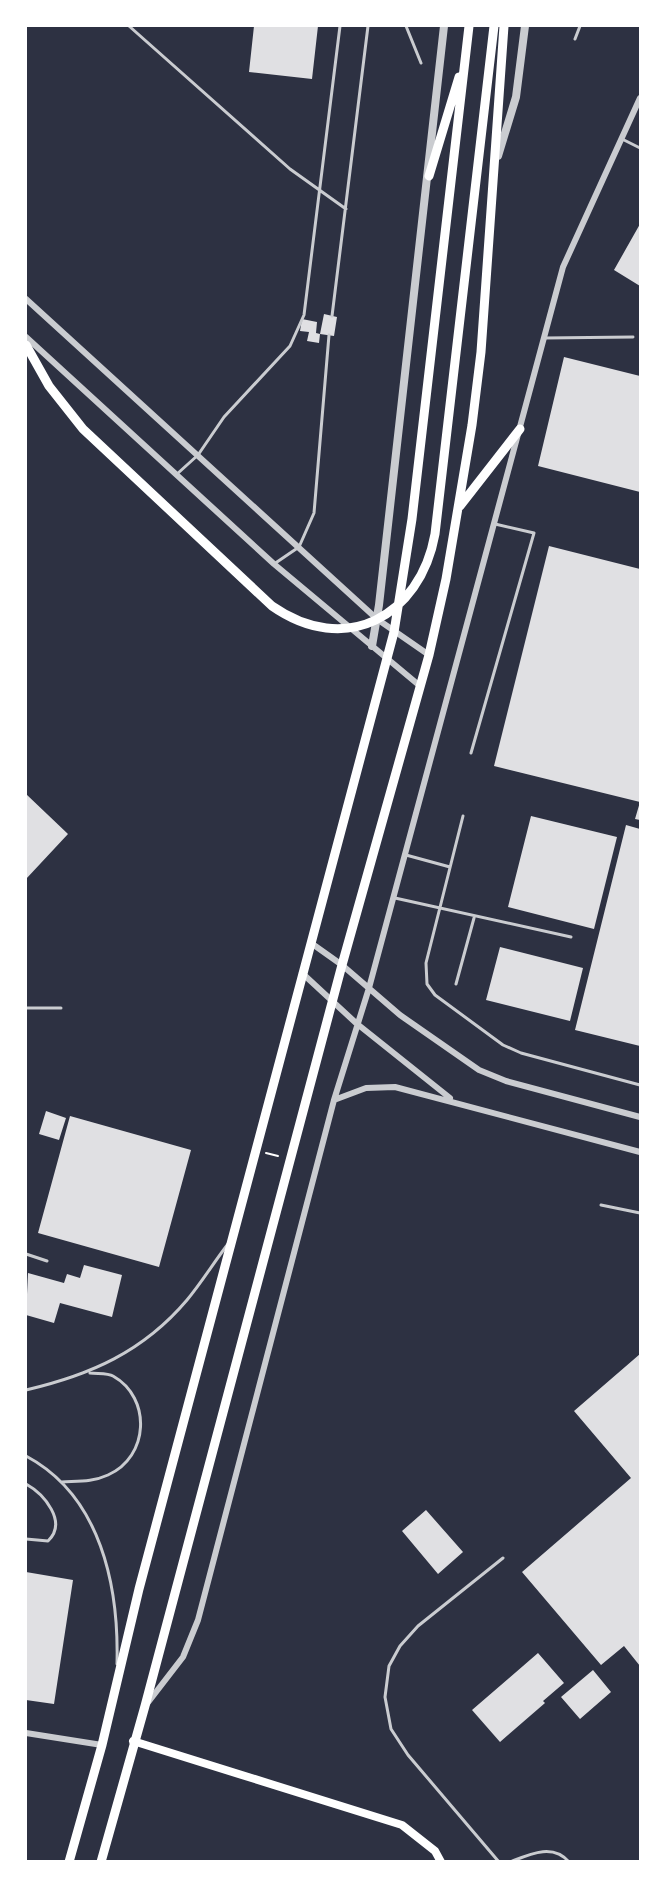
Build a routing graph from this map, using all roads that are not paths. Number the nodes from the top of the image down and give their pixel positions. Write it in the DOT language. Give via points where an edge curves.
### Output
graph roads {
  1 [pos="129,26"];
  2 [pos="340,26"];
  3 [pos="368,26"];
  4 [pos="406,26"];
  5 [pos="444,26"];
  6 [pos="469,26"];
  7 [pos="494,26"];
  8 [pos="504,26"];
  9 [pos="525,26"];
  10 [pos="580,26"];
  11 [pos="575,39"];
  12 [pos="466,54"];
  13 [pos="421,63"];
  14 [pos="640,98"];
  15 [pos="622,139"];
  16 [pos="640,148"];
  17 [pos="494,166"];
  18 [pos="429,176"];
  19 [pos="321,190"];
  20 [pos="346,209"];
  21 [pos="26,299"];
  22 [pos="332,316"];
  23 [pos="329,335"];
  24 [pos="26,337"];
  25 [pos="544,338"];
  26 [pos="633,338"];
  27 [pos="26,345"];
  28 [pos="520,429"];
  29 [pos="198,455"];
  30 [pos="177,474"];
  31 [pos="458,508"];
  32 [pos="494,524"];
  33 [pos="299,548"];
  34 [pos="274,564"];
  35 [pos="377,619"];
  36 [pos="394,632"];
  37 [pos="372,646"];
  38 [pos="429,656"];
  39 [pos="387,660"];
  40 [pos="420,686"];
  41 [pos="471,753"];
  42 [pos="463,816"];
  43 [pos="405,855"];
  44 [pos="450,867"];
  45 [pos="393,897"];
  46 [pos="440,909"];
  47 [pos="474,918"];
  48 [pos="571,938"];
  49 [pos="310,943"];
  50 [pos="342,965"];
  51 [pos="302,973"];
  52 [pos="456,984"];
  53 [pos="369,988"];
  54 [pos="332,1000"];
  55 [pos="26,1008"];
  56 [pos="61,1008"];
  57 [pos="356,1023"];
  58 [pos="640,1084"];
  59 [pos="334,1100"];
  60 [pos="452,1100"];
  61 [pos="640,1117"];
  62 [pos="640,1152"];
  63 [pos="601,1205"];
  64 [pos="640,1213"];
  65 [pos="234,1236"];
  66 [pos="26,1254"];
  67 [pos="47,1261"];
  68 [pos="88,1373"];
  69 [pos="26,1390"];
  70 [pos="26,1456"];
  71 [pos="62,1482"];
  72 [pos="26,1484"];
  73 [pos="26,1539"];
  74 [pos="503,1558"];
  75 [pos="117,1677"];
  76 [pos="145,1706"];
  77 [pos="26,1733"];
  78 [pos="133,1741"];
  79 [pos="102,1745"];
  80 [pos="69,1862"];
  81 [pos="101,1862"];
  82 [pos="441,1862"];
  83 [pos="499,1862"];
  84 [pos="510,1862"];
  85 [pos="569,1862"];
  1 -- 19 [label="lane" via="290,169"];
  2 -- 19 [label="lane"];
  3 -- 20 [label="lane"];
  4 -- 13 [label="lane"];
  5 -- 18 [label="street"];
  6 -- 12 [label="main road"];
  7 -- 27 [label="main road" via="431,557 414,589 393,610 351,626 323,627 296,620 272,606 83,429 49,386"];
  8 -- 17 [label="main road"];
  9 -- 17 [label="street" via="516,97"];
  10 -- 11 [label="lane"];
  12 -- 18 [label="main road"];
  12 -- 36 [label="main road" via="412,519"];
  14 -- 15 [label="street"];
  15 -- 16 [label="lane"];
  15 -- 25 [label="street" via="563,267"];
  17 -- 31 [label="main road" via="481,352"];
  18 -- 35 [label="street"];
  19 -- 20 [label="lane"];
  19 -- 29 [label="lane" via="308,298 290,346 224,417"];
  20 -- 22 [label="lane"];
  21 -- 29 [label="street"];
  23 -- 33 [label="lane" via="314,513"];
  24 -- 30 [label="street"];
  25 -- 26 [label="lane"];
  25 -- 28 [label="street"];
  28 -- 31 [label="main road"];
  28 -- 32 [label="street"];
  29 -- 30 [label="lane"];
  29 -- 33 [label="street"];
  30 -- 34 [label="street"];
  31 -- 38 [label="main road"];
  32 -- 41 [label="lane" via="534,533"];
  32 -- 43 [label="street"];
  33 -- 34 [label="lane"];
  33 -- 35 [label="street"];
  34 -- 37 [label="street"];
  35 -- 36 [label="street"];
  35 -- 37 [label="street"];
  36 -- 38 [label="street"];
  36 -- 39 [label="main road"];
  37 -- 39 [label="street"];
  38 -- 40 [label="main road"];
  39 -- 40 [label="street"];
  39 -- 49 [label="main road"];
  40 -- 50 [label="main road"];
  42 -- 44 [label="lane"];
  43 -- 44 [label="lane"];
  43 -- 45 [label="street"];
  44 -- 46 [label="lane"];
  45 -- 46 [label="lane"];
  45 -- 53 [label="street"];
  46 -- 47 [label="lane"];
  46 -- 58 [label="lane" via="426,963 427,984 435,995 520,1053"];
  47 -- 48 [label="lane"];
  47 -- 52 [label="lane"];
  49 -- 50 [label="street"];
  49 -- 51 [label="main road"];
  50 -- 53 [label="street"];
  50 -- 54 [label="main road"];
  51 -- 54 [label="street"];
  51 -- 65 [label="main road"];
  53 -- 57 [label="street"];
  53 -- 61 [label="street" via="479,1070"];
  54 -- 57 [label="street"];
  54 -- 76 [label="main road"];
  55 -- 56 [label="lane"];
  57 -- 59 [label="street"];
  57 -- 60 [label="street"];
  59 -- 60 [label="street" via="381,1086"];
  59 -- 76 [label="street" via="198,1620 183,1658"];
  60 -- 62 [label="street"];
  63 -- 64 [label="lane"];
  65 -- 68 [label="lane" via="187,1299 156,1332"];
  65 -- 75 [label="main road"];
  66 -- 67 [label="lane"];
  68 -- 69 [label="lane"];
  68 -- 71 [label="lane" via="112,1375 130,1390 142,1424 137,1446 122,1466 109,1475"];
  70 -- 71 [label="lane"];
  71 -- 75 [label="lane" via="84,1509 113,1583 118,1621"];
  72 -- 73 [label="lane" via="50,1506 56,1527 48,1541"];
  74 -- 83 [label="lane" via="418,1626 400,1647 389,1666 385,1697 391,1729 408,1755"];
  75 -- 79 [label="main road"];
  76 -- 78 [label="main road"];
  77 -- 79 [label="street"];
  78 -- 81 [label="main road"];
  78 -- 82 [label="main road" via="402,1825 435,1851"];
  79 -- 80 [label="main road"];
  84 -- 85 [label="lane" via="535,1852 551,1851 563,1854"];
}
